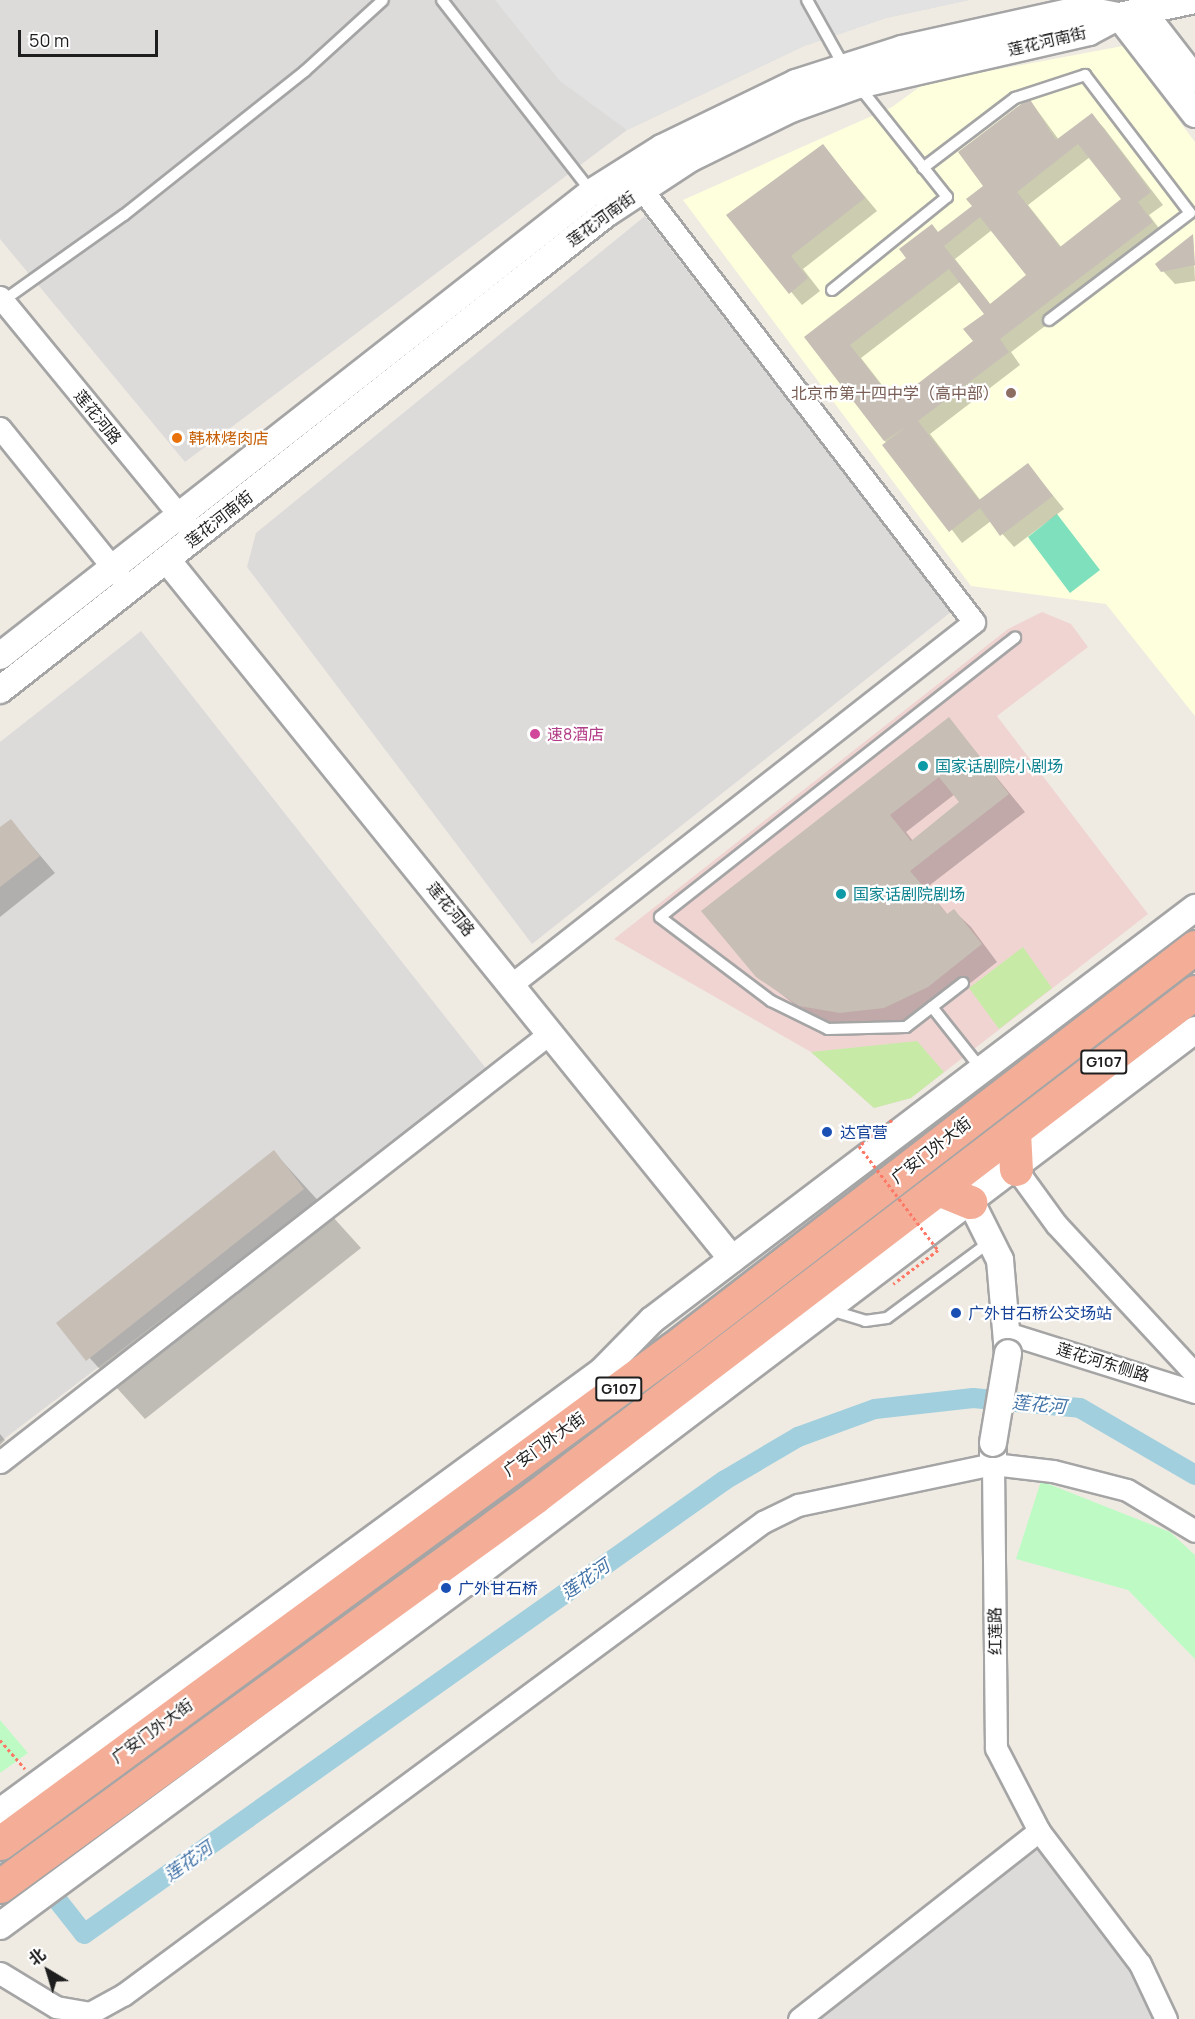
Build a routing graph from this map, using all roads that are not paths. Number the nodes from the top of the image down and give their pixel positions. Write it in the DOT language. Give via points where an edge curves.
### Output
graph roads {
  1 [pos="383,0"];
  2 [pos="442,0"];
  3 [pos="807,0"];
  4 [pos="1195,0"];
  5 [pos="1131,10"];
  6 [pos="851,76"];
  7 [pos="1195,79"];
  8 [pos="1195,114"];
  9 [pos="923,168"];
  10 [pos="634,180"];
  11 [pos="599,202"];
  12 [pos="1192,211"];
  13 [pos="832,290"];
  14 [pos="1,300"];
  15 [pos="1049,320"];
  16 [pos="0,428"];
  17 [pos="179,515"];
  18 [pos="197,537"];
  19 [pos="167,560"];
  20 [pos="112,567"];
  21 [pos="131,589"];
  22 [pos="1015,638"];
  23 [pos="0,656"];
  24 [pos="0,690"];
  25 [pos="1195,908"];
  26 [pos="1195,947"];
  27 [pos="963,983"];
  28 [pos="512,984"];
  29 [pos="1193,997"];
  30 [pos="932,1007"];
  31 [pos="1195,1030"];
  32 [pos="550,1033"];
  33 [pos="982,1070"];
  34 [pos="1014,1131"];
  35 [pos="1016,1169"];
  36 [pos="938,1189"];
  37 [pos="971,1202"];
  38 [pos="993,1239"];
  39 [pos="732,1260"];
  40 [pos="818,1298"];
  41 [pos="1009,1344"];
  42 [pos="1195,1374"];
  43 [pos="1195,1392"];
  44 [pos="993,1453"];
  45 [pos="0,1462"];
  46 [pos="1195,1531"];
  47 [pos="23,1803"];
  48 [pos="1039,1831"];
  49 [pos="0,1843"];
  50 [pos="0,1886"];
  51 [pos="1,1925"];
  52 [pos="0,1973"];
  53 [pos="799,2019"];
  54 [pos="1166,2019"];
  1 -- 14 [label="lane" via="305,71 124,215"];
  2 -- 11 [label="lane"];
  3 -- 6 [label="lane"];
  4 -- 5 [label="street"];
  5 -- 6 [label="street, 莲花河南街" via="1082,9"];
  5 -- 7 [label="street"];
  5 -- 8 [label="street"];
  6 -- 9 [label="lane"];
  6 -- 10 [label="street, 莲花河南街" via="704,125"];
  9 -- 12 [label="lane" via="1015,98 1085,75"];
  9 -- 13 [label="lane" via="947,197"];
  10 -- 11 [label="street, 莲花河南街"];
  10 -- 28 [label="street" via="974,622"];
  11 -- 17 [label="street, 莲花河南街"];
  11 -- 18 [label="street, 莲花河南街"];
  12 -- 15 [label="lane"];
  14 -- 17 [label="street, 莲花河路"];
  16 -- 20 [label="street"];
  17 -- 18 [label="street, 莲花河路"];
  17 -- 20 [label="street, 莲花河南街"];
  18 -- 19 [label="street, 莲花河南街"];
  19 -- 21 [label="street, 莲花河南街"];
  19 -- 28 [label="street, 莲花河路"];
  20 -- 21 [label="street"];
  20 -- 23 [label="street, 莲花河南街"];
  21 -- 24 [label="street, 莲花河南街"];
  22 -- 30 [label="lane" via="660,917 771,1001 828,1029 906,1027"];
  25 -- 33 [label="street, 广安门外大街"];
  26 -- 47 [label="highway, 广安门外大街 / G107" via="673,1349"];
  27 -- 30 [label="lane"];
  28 -- 32 [label="street, 莲花河路"];
  29 -- 34 [label="highway, G107"];
  30 -- 33 [label="lane"];
  31 -- 35 [label="street"];
  32 -- 39 [label="street, 莲花河路"];
  32 -- 45 [label="street"];
  33 -- 39 [label="street, 广安门外大街"];
  34 -- 35 [label="highway"];
  34 -- 36 [label="highway, G107"];
  35 -- 37 [label="street"];
  35 -- 42 [label="street" via="1056,1224"];
  36 -- 37 [label="highway"];
  36 -- 40 [label="highway, G107"];
  37 -- 38 [label="street, 红莲路"];
  37 -- 40 [label="street"];
  38 -- 40 [label="lane" via="887,1318 865,1321"];
  38 -- 41 [label="street, 红莲路"];
  39 -- 47 [label="street, 广安门外大街" via="652,1320 602,1371"];
  40 -- 50 [label="highway, G107" via="509,1516"];
  40 -- 51 [label="street"];
  41 -- 43 [label="street, 莲花河东侧路"];
  41 -- 44 [label="street, 红莲路, bridge"];
  44 -- 46 [label="street" via="1126,1490"];
  44 -- 48 [label="street, 红莲路" via="996,1748"];
  44 -- 52 [label="street" via="834,1493 763,1521 123,1995 90,2013 56,2007"];
  47 -- 49 [label="highway, 广安门外大街 / G107"];
  48 -- 53 [label="street"];
  48 -- 54 [label="street, 红莲路" via="1140,1964"];
}
